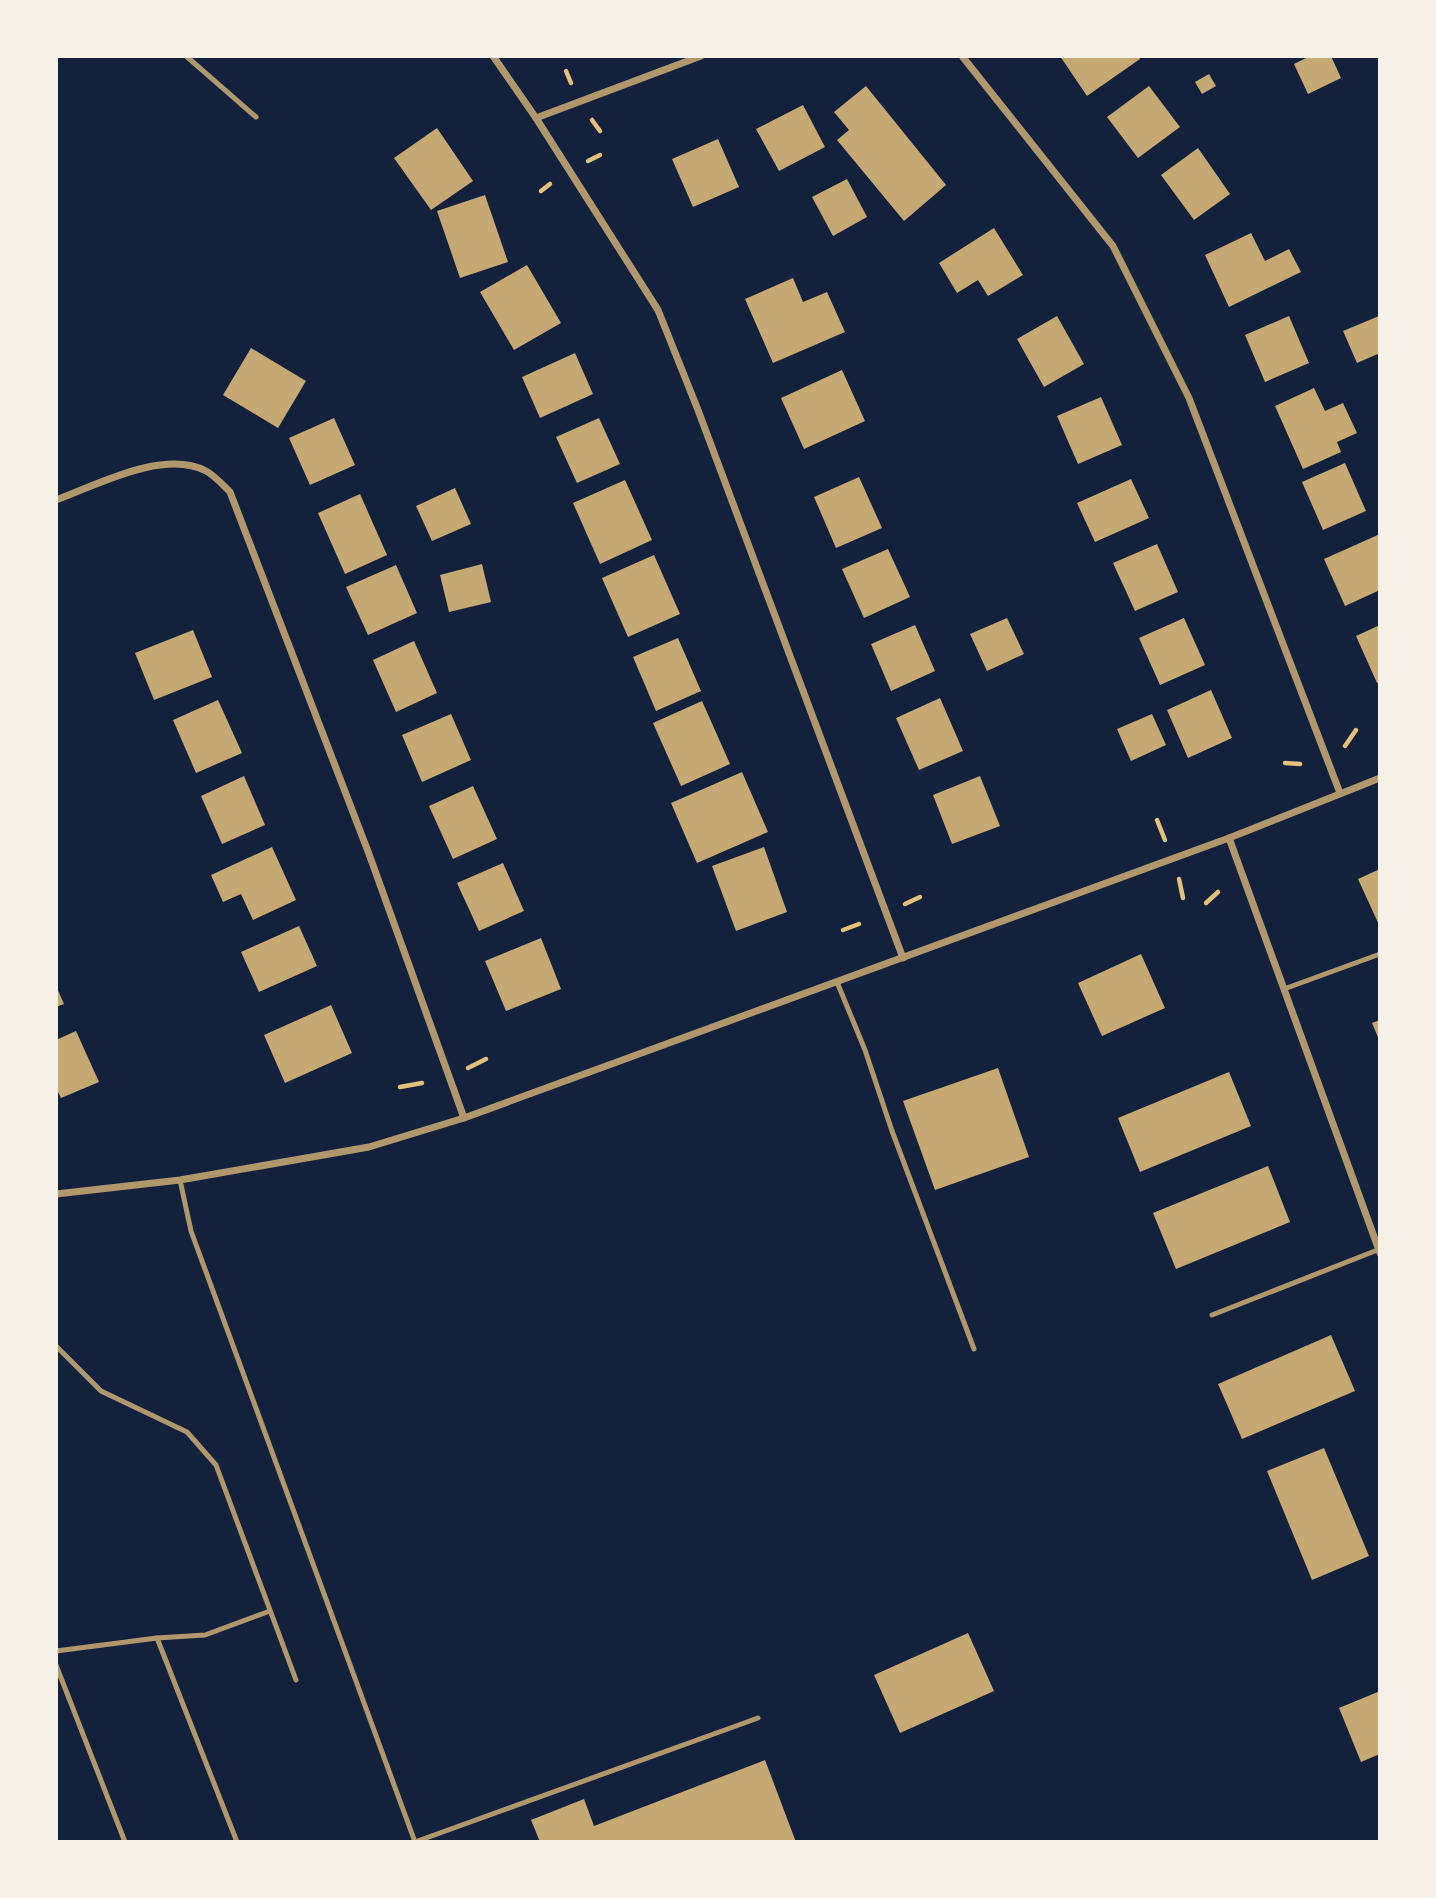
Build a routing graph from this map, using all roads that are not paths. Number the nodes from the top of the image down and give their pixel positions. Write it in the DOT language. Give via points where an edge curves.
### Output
graph roads {
  1 [pos="186,56"];
  2 [pos="493,56"];
  3 [pos="701,56"];
  4 [pos="962,56"];
  5 [pos="256,117"];
  6 [pos="536,118"];
  7 [pos="56,500"];
  8 [pos="1380,778"];
  9 [pos="1340,793"];
  10 [pos="1229,838"];
  11 [pos="1380,954"];
  12 [pos="903,958"];
  13 [pos="837,982"];
  14 [pos="1284,989"];
  15 [pos="464,1118"];
  16 [pos="180,1180"];
  17 [pos="56,1195"];
  18 [pos="1380,1251"];
  19 [pos="1212,1315"];
  20 [pos="56,1346"];
  21 [pos="974,1349"];
  22 [pos="270,1611"];
  23 [pos="157,1638"];
  24 [pos="56,1651"];
  25 [pos="56,1665"];
  26 [pos="296,1680"];
  27 [pos="758,1718"];
  28 [pos="125,1842"];
  29 [pos="237,1842"];
  1 -- 5 [label="lane"];
  2 -- 6 [label="street"];
  3 -- 6 [label="street"];
  4 -- 9 [label="street" via="1113,247 1189,398"];
  6 -- 12 [label="street" via="658,310"];
  7 -- 15 [label="street" via="146,466 177,463 206,471 230,492 365,841"];
  8 -- 9 [label="street"];
  9 -- 10 [label="street"];
  10 -- 12 [label="street"];
  10 -- 14 [label="street"];
  11 -- 14 [label="lane"];
  12 -- 13 [label="street"];
  13 -- 15 [label="street"];
  13 -- 21 [label="lane"];
  14 -- 18 [label="street"];
  15 -- 16 [label="street" via="369,1147"];
  16 -- 17 [label="street"];
  16 -- 27 [label="lane" via="191,1231 415,1842"];
  18 -- 19 [label="lane"];
  20 -- 22 [label="lane" via="101,1391 187,1432 216,1465"];
  22 -- 23 [label="lane" via="205,1635"];
  22 -- 26 [label="lane"];
  23 -- 24 [label="lane"];
  23 -- 29 [label="lane"];
  25 -- 28 [label="lane"];
}
